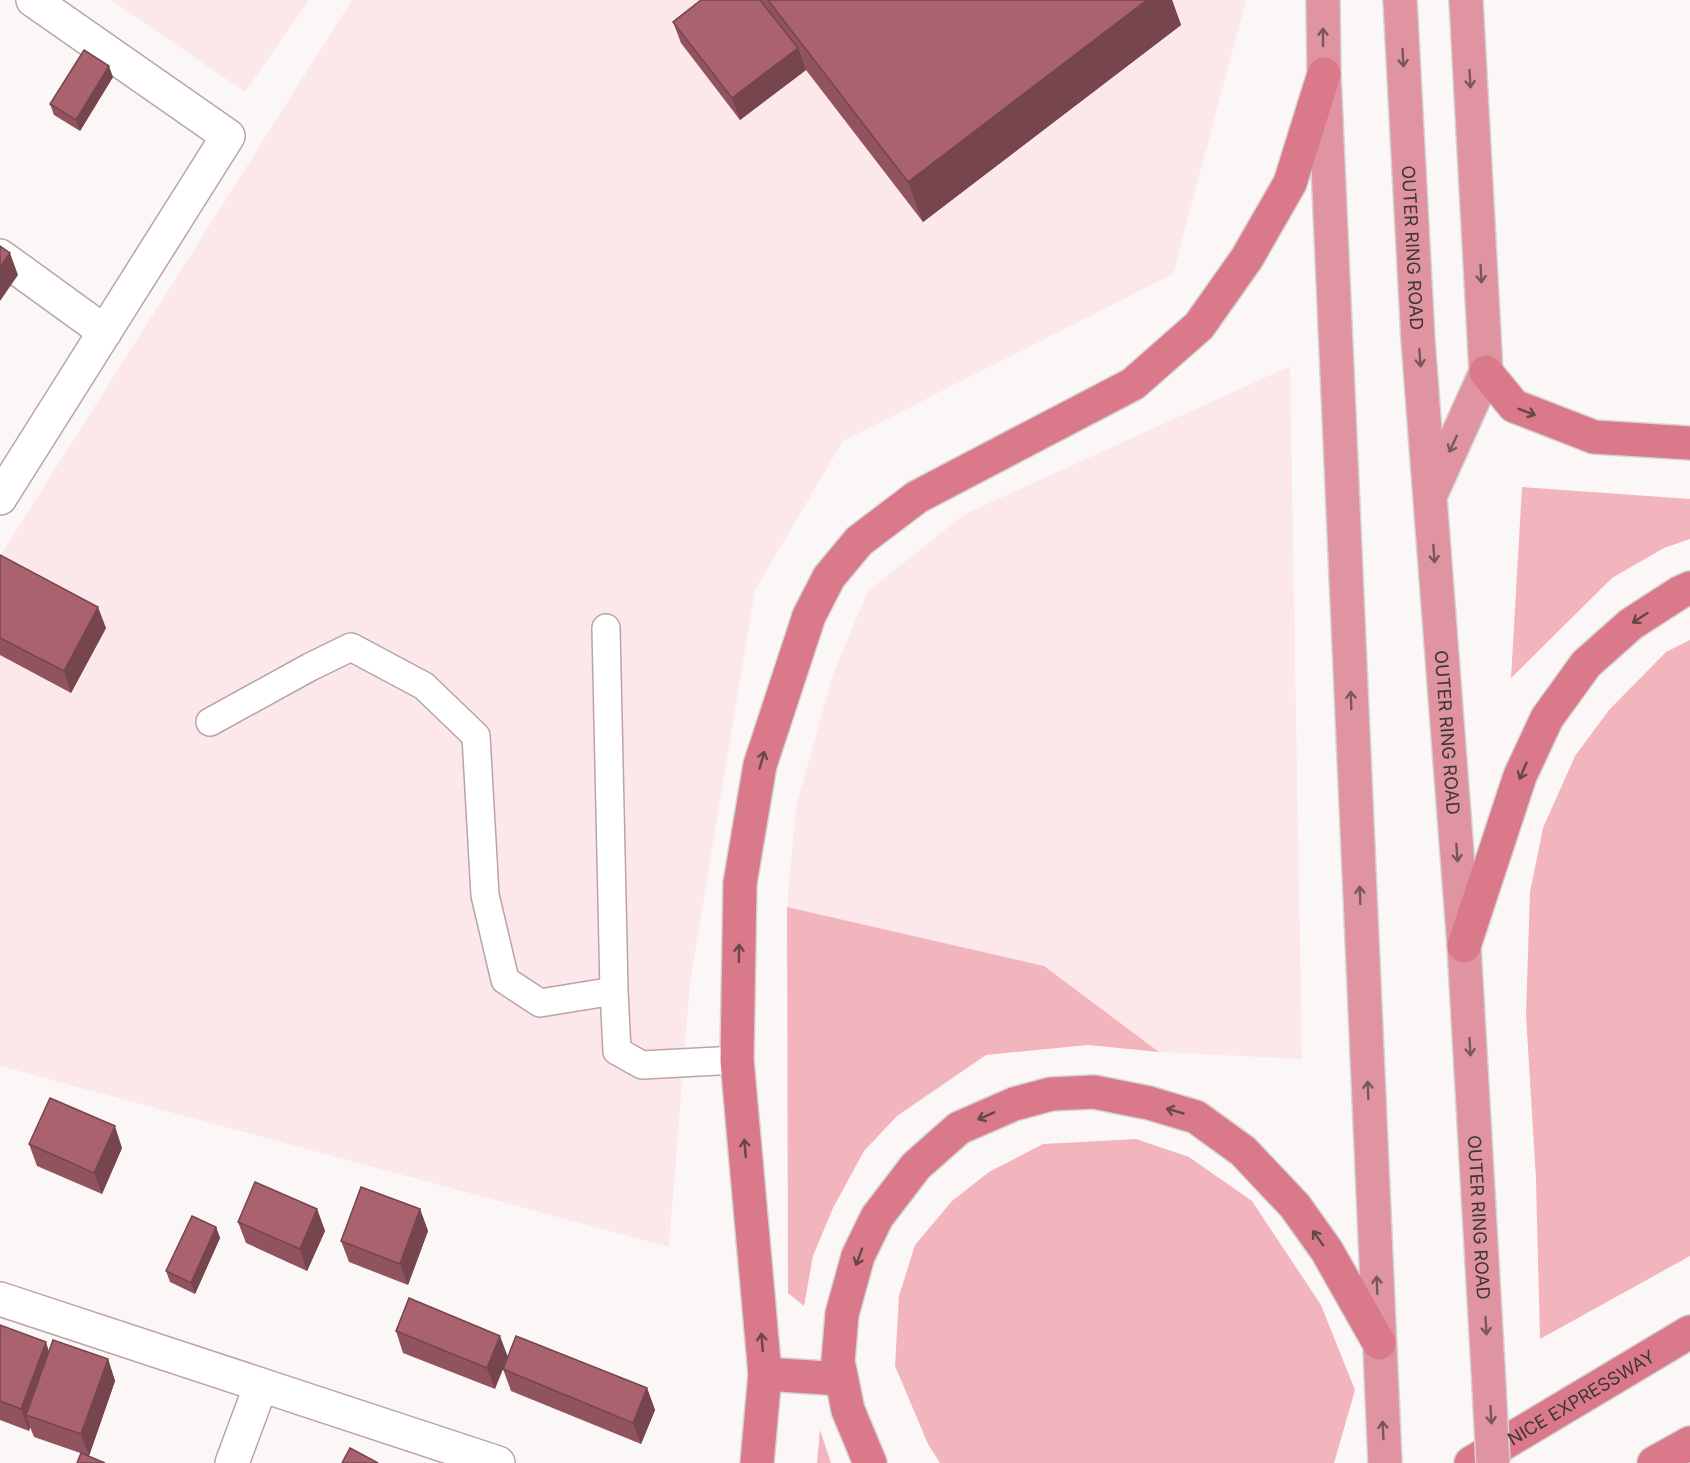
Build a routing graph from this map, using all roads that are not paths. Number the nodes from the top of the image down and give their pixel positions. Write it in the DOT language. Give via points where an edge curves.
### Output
graph roads {
  1 [pos="33,0"];
  2 [pos="1323,0"];
  3 [pos="1400,0"];
  4 [pos="1466,0"];
  5 [pos="1324,74"];
  6 [pos="0,256"];
  7 [pos="105,332"];
  8 [pos="1486,372"];
  9 [pos="1690,442"];
  10 [pos="1430,495"];
  11 [pos="0,498"];
  12 [pos="1690,588"];
  13 [pos="606,628"];
  14 [pos="210,722"];
  15 [pos="1464,946"];
  16 [pos="614,991"];
  17 [pos="737,1060"];
  18 [pos="0,1299"];
  19 [pos="1690,1332"];
  20 [pos="1379,1343"];
  21 [pos="765,1374"];
  22 [pos="841,1379"];
  23 [pos="261,1385"];
  24 [pos="1690,1443"];
  25 [pos="232,1463"];
  26 [pos="498,1463"];
  27 [pos="756,1463"];
  28 [pos="870,1463"];
  29 [pos="1385,1463"];
  30 [pos="1471,1463"];
  31 [pos="1493,1463"];
  32 [pos="1654,1463"];
  1 -- 7 [label="street" via="228,136"];
  5 -- 2 [label="highway, one-way"];
  3 -- 10 [label="highway, OUTER RING ROAD, one-way"];
  4 -- 8 [label="highway, one-way"];
  17 -- 5 [label="highway, one-way" via="740,884 760,765 809,616 829,577 859,541 917,496 1133,384 1199,326 1247,258 1290,183"];
  20 -- 5 [label="highway, one-way"];
  6 -- 7 [label="street"];
  7 -- 11 [label="street"];
  8 -- 9 [label="highway, one-way" via="1514,406 1594,437"];
  8 -- 10 [label="highway, one-way"];
  10 -- 15 [label="highway, OUTER RING ROAD, one-way"];
  12 -- 15 [label="highway, one-way" via="1631,624 1586,664 1547,718 1520,776"];
  13 -- 16 [label="lane"];
  14 -- 16 [label="lane" via="351,647 424,686 476,736 484,896 505,981 540,1002"];
  15 -- 31 [label="highway, OUTER RING ROAD, one-way, bridge"];
  16 -- 17 [label="lane" via="617,1051 642,1065"];
  21 -- 17 [label="highway, one-way"];
  18 -- 23 [label="street"];
  19 -- 30 [label="highway, NICE EXPRESSWAY"];
  20 -- 22 [label="highway, one-way" via="1327,1251 1295,1206 1243,1151 1196,1117 1149,1103 1094,1092 1051,1094 1014,1104 960,1128 915,1166 877,1216 858,1256 842,1314 838,1361"];
  29 -- 20 [label="highway, one-way"];
  21 -- 22 [label="highway"];
  21 -- 27 [label="highway"];
  22 -- 28 [label="highway" via="848,1410"];
  23 -- 25 [label="street"];
  23 -- 26 [label="street"];
  24 -- 32 [label="highway"];
}
